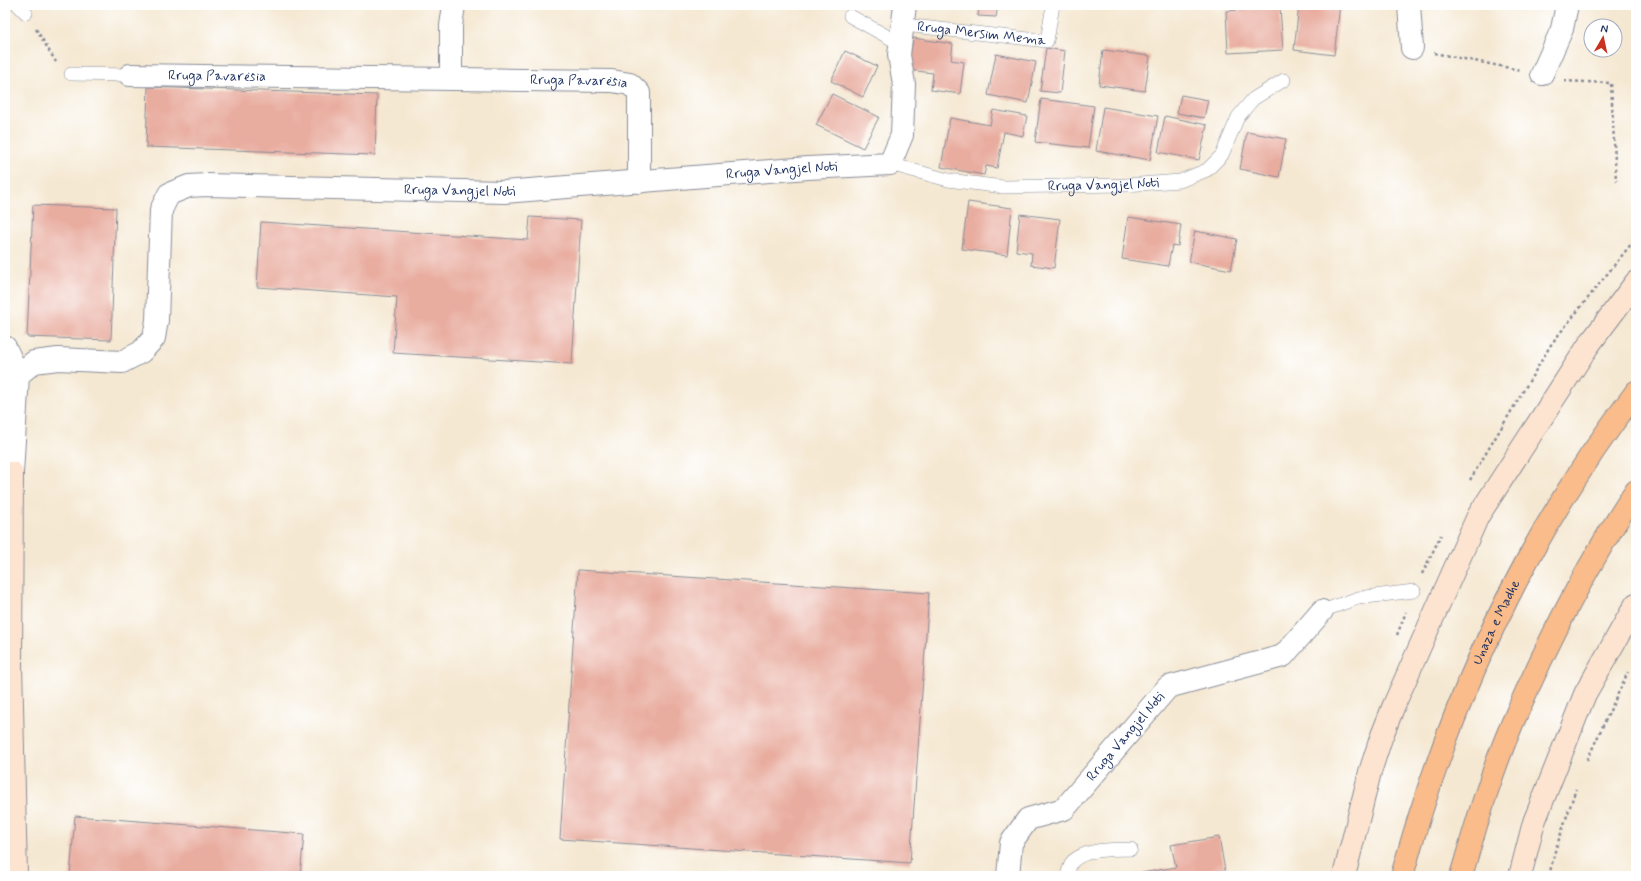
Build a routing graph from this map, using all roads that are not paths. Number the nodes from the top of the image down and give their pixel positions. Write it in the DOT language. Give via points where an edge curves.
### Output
graph roads {
  1 [pos="454,5"];
  2 [pos="1053,5"];
  3 [pos="1409,5"];
  4 [pos="1567,5"];
  5 [pos="850,16"];
  6 [pos="903,24"];
  7 [pos="1412,48"];
  8 [pos="71,74"];
  9 [pos="1542,74"];
  10 [pos="130,75"];
  11 [pos="451,78"];
  12 [pos="1284,80"];
  13 [pos="890,164"];
  14 [pos="639,182"];
  15 [pos="1636,282"];
  16 [pos="5,347"];
  17 [pos="18,375"];
  18 [pos="1636,392"];
  19 [pos="8,473"];
  20 [pos="1636,491"];
  21 [pos="1414,591"];
  22 [pos="1636,604"];
  23 [pos="1322,611"];
  24 [pos="8,664"];
  25 [pos="9,785"];
  26 [pos="1131,849"];
  27 [pos="16,876"];
  28 [pos="1008,876"];
  29 [pos="1067,876"];
  30 [pos="1344,876"];
  31 [pos="1402,876"];
  32 [pos="1461,876"];
  33 [pos="1520,876"];
  1 -- 11 [label="street" via="451,26"];
  2 -- 6 [label="lane, Rruga Mersim Mema" via="1047,41"];
  3 -- 7 [label="street"];
  4 -- 9 [label="street" via="1562,29"];
  5 -- 6 [label="lane"];
  6 -- 13 [label="street, Rruga Mersim Mema" via="899,55 904,84 902,135"];
  8 -- 10 [label="lane, Rruga Pavarësia"];
  10 -- 11 [label="street, Rruga Pavarësia"];
  11 -- 14 [label="street, Rruga Pavarësia" via="612,81 630,84 638,93"];
  12 -- 13 [label="lane, Rruga Vangjel Noti" via="1253,98 1238,117 1222,155 1207,170 1180,181 1126,185 1003,187 948,180"];
  13 -- 14 [label="street, Rruga Vangjel Noti"];
  14 -- 17 [label="street, Rruga Vangjel Noti" via="504,192 189,186 169,194 161,210 154,338 141,352 122,362 58,359 34,362"];
  15 -- 30 [label="main road" via="1588,346 1478,516 1384,731 1370,772"];
  16 -- 17 [label="street"];
  17 -- 19 [label="street"];
  18 -- 31 [label="highway, Unaza e Madhe" via="1578,473 1507,598 1449,730 1417,822"];
  19 -- 24 [label="main road"];
  20 -- 32 [label="highway" via="1584,575 1512,724"];
  21 -- 23 [label="lane" via="1358,598"];
  22 -- 33 [label="main road" via="1585,694 1534,822"];
  23 -- 28 [label="street, Rruga Vangjel Noti" via="1282,656 1168,687 1064,809 1028,819 1011,843"];
  24 -- 25 [label="main road"];
  25 -- 27 [label="main road"];
  26 -- 29 [label="lane" via="1086,854 1072,862"];
}
